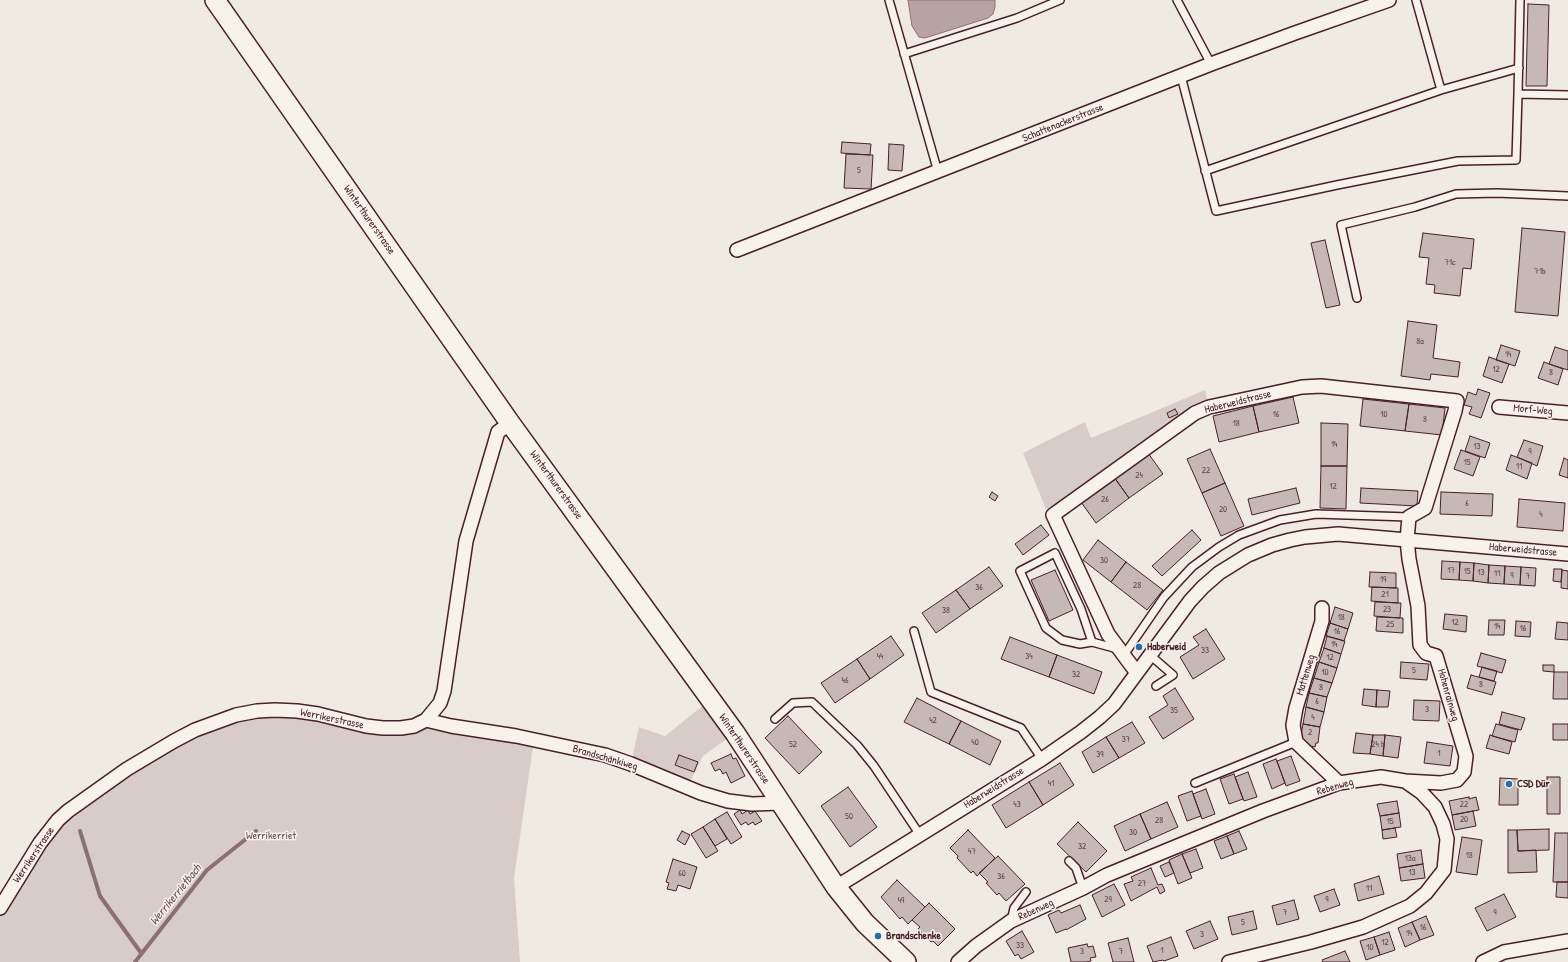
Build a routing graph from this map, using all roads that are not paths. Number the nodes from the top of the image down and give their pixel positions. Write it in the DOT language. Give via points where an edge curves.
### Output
graph roads {
  1 [pos="215,0"];
  2 [pos="889,0"];
  3 [pos="1060,0"];
  4 [pos="1177,0"];
  5 [pos="1390,0"];
  6 [pos="1416,0"];
  7 [pos="1520,0"];
  8 [pos="904,54"];
  9 [pos="1211,64"];
  10 [pos="1519,68"];
  11 [pos="1181,76"];
  12 [pos="1441,90"];
  13 [pos="1518,94"];
  14 [pos="1568,96"];
  15 [pos="1206,171"];
  16 [pos="938,172"];
  17 [pos="1568,196"];
  18 [pos="737,250"];
  19 [pos="1357,298"];
  20 [pos="1499,407"];
  21 [pos="1568,413"];
  22 [pos="510,423"];
  23 [pos="1409,517"];
  24 [pos="1407,540"];
  25 [pos="1568,554"];
  26 [pos="1322,608"];
  27 [pos="914,631"];
  28 [pos="1092,642"];
  29 [pos="1121,652"];
  30 [pos="1150,655"];
  31 [pos="1137,673"];
  32 [pos="1156,686"];
  33 [pos="775,719"];
  34 [pos="426,720"];
  35 [pos="1296,742"];
  36 [pos="1042,758"];
  37 [pos="1406,781"];
  38 [pos="1194,783"];
  39 [pos="1339,783"];
  40 [pos="781,803"];
  41 [pos="920,835"];
  42 [pos="1069,861"];
  43 [pos="836,887"];
  44 [pos="1083,888"];
  45 [pos="1026,892"];
  46 [pos="0,908"];
  47 [pos="1011,921"];
  48 [pos="1568,941"];
  49 [pos="905,962"];
  50 [pos="958,962"];
  51 [pos="1229,962"];
  52 [pos="1482,962"];
  1 -- 22 [label="main road, Winterthurerstrasse"];
  2 -- 8 [label="lane"];
  3 -- 8 [label="lane" via="1017,18"];
  4 -- 9 [label="lane"];
  5 -- 9 [label="street, Schattenackerstrasse"];
  6 -- 12 [label="lane"];
  7 -- 10 [label="lane"];
  8 -- 16 [label="lane"];
  9 -- 11 [label="street, Schattenackerstrasse"];
  10 -- 12 [label="lane"];
  10 -- 13 [label="lane"];
  11 -- 15 [label="lane"];
  11 -- 16 [label="street, Schattenackerstrasse"];
  12 -- 15 [label="lane"];
  13 -- 14 [label="lane"];
  13 -- 15 [label="lane" via="1516,160 1458,161 1216,211"];
  16 -- 18 [label="street, Schattenackerstrasse"];
  17 -- 19 [label="lane" via="1456,194 1341,225"];
  20 -- 21 [label="street, Morf-Weg"];
  22 -- 34 [label="street, Werrikerstrasse" via="498,432 466,541 444,692 440,703"];
  22 -- 40 [label="main road, Winterthurerstrasse" via="735,733"];
  23 -- 24 [label="street"];
  23 -- 29 [label="lane" via="1316,514 1280,520 1239,535 1192,567 1164,597"];
  23 -- 29 [label="street, Haberweidstrasse" via="1425,508 1457,401 1321,386 1302,387 1209,407 1195,413 1053,515 1108,634"];
  24 -- 25 [label="street, Haberweidstrasse"];
  24 -- 30 [label="street, Haberweidstrasse" via="1327,535 1290,540 1248,555 1219,573 1203,587"];
  24 -- 37 [label="street, Hohenrainweg" via="1418,606 1420,644 1426,653 1436,656 1466,756 1464,772 1457,780 1441,783"];
  26 -- 35 [label="street, Mattenweg" via="1322,621 1294,719"];
  27 -- 36 [label="lane" via="931,692 1021,728"];
  28 -- 28 [label="lane" via="1081,609 1054,552 1020,570 1046,628 1062,640 1080,644"];
  28 -- 29 [label="lane"];
  29 -- 31 [label="street, Haberweidstrasse"];
  30 -- 31 [label="street, Haberweidstrasse"];
  30 -- 32 [label="lane" via="1173,675"];
  31 -- 36 [label="street, Haberweidstrasse" via="1114,704 1100,717"];
  33 -- 41 [label="lane" via="793,703 812,702 870,761"];
  34 -- 40 [label="street, Brandschänkiweg" via="592,752 728,801 752,804"];
  34 -- 46 [label="street, Werrikerstrasse" via="414,726 383,728 318,714 275,710 236,715 195,730 143,759 58,820 40,843"];
  35 -- 38 [label="lane"];
  35 -- 39 [label="street"];
  36 -- 41 [label="street, Haberweidstrasse"];
  37 -- 39 [label="street, Rebenweg" via="1381,777"];
  37 -- 51 [label="street, Rebenweg" via="1435,807 1447,839 1444,870 1426,893 1410,906 1363,927"];
  39 -- 44 [label="street, Rebenweg" via="1163,851"];
  40 -- 43 [label="main road, Winterthurerstrasse"];
  41 -- 43 [label="street, Haberweidstrasse"];
  42 -- 44 [label="lane" via="1076,868"];
  43 -- 49 [label="main road, Winterthurerstrasse" via="865,922"];
  44 -- 47 [label="street, Rebenweg"];
  45 -- 47 [label="lane" via="1014,908"];
  47 -- 50 [label="street, Rebenweg"];
  48 -- 52 [label="street" via="1504,952"];
}
